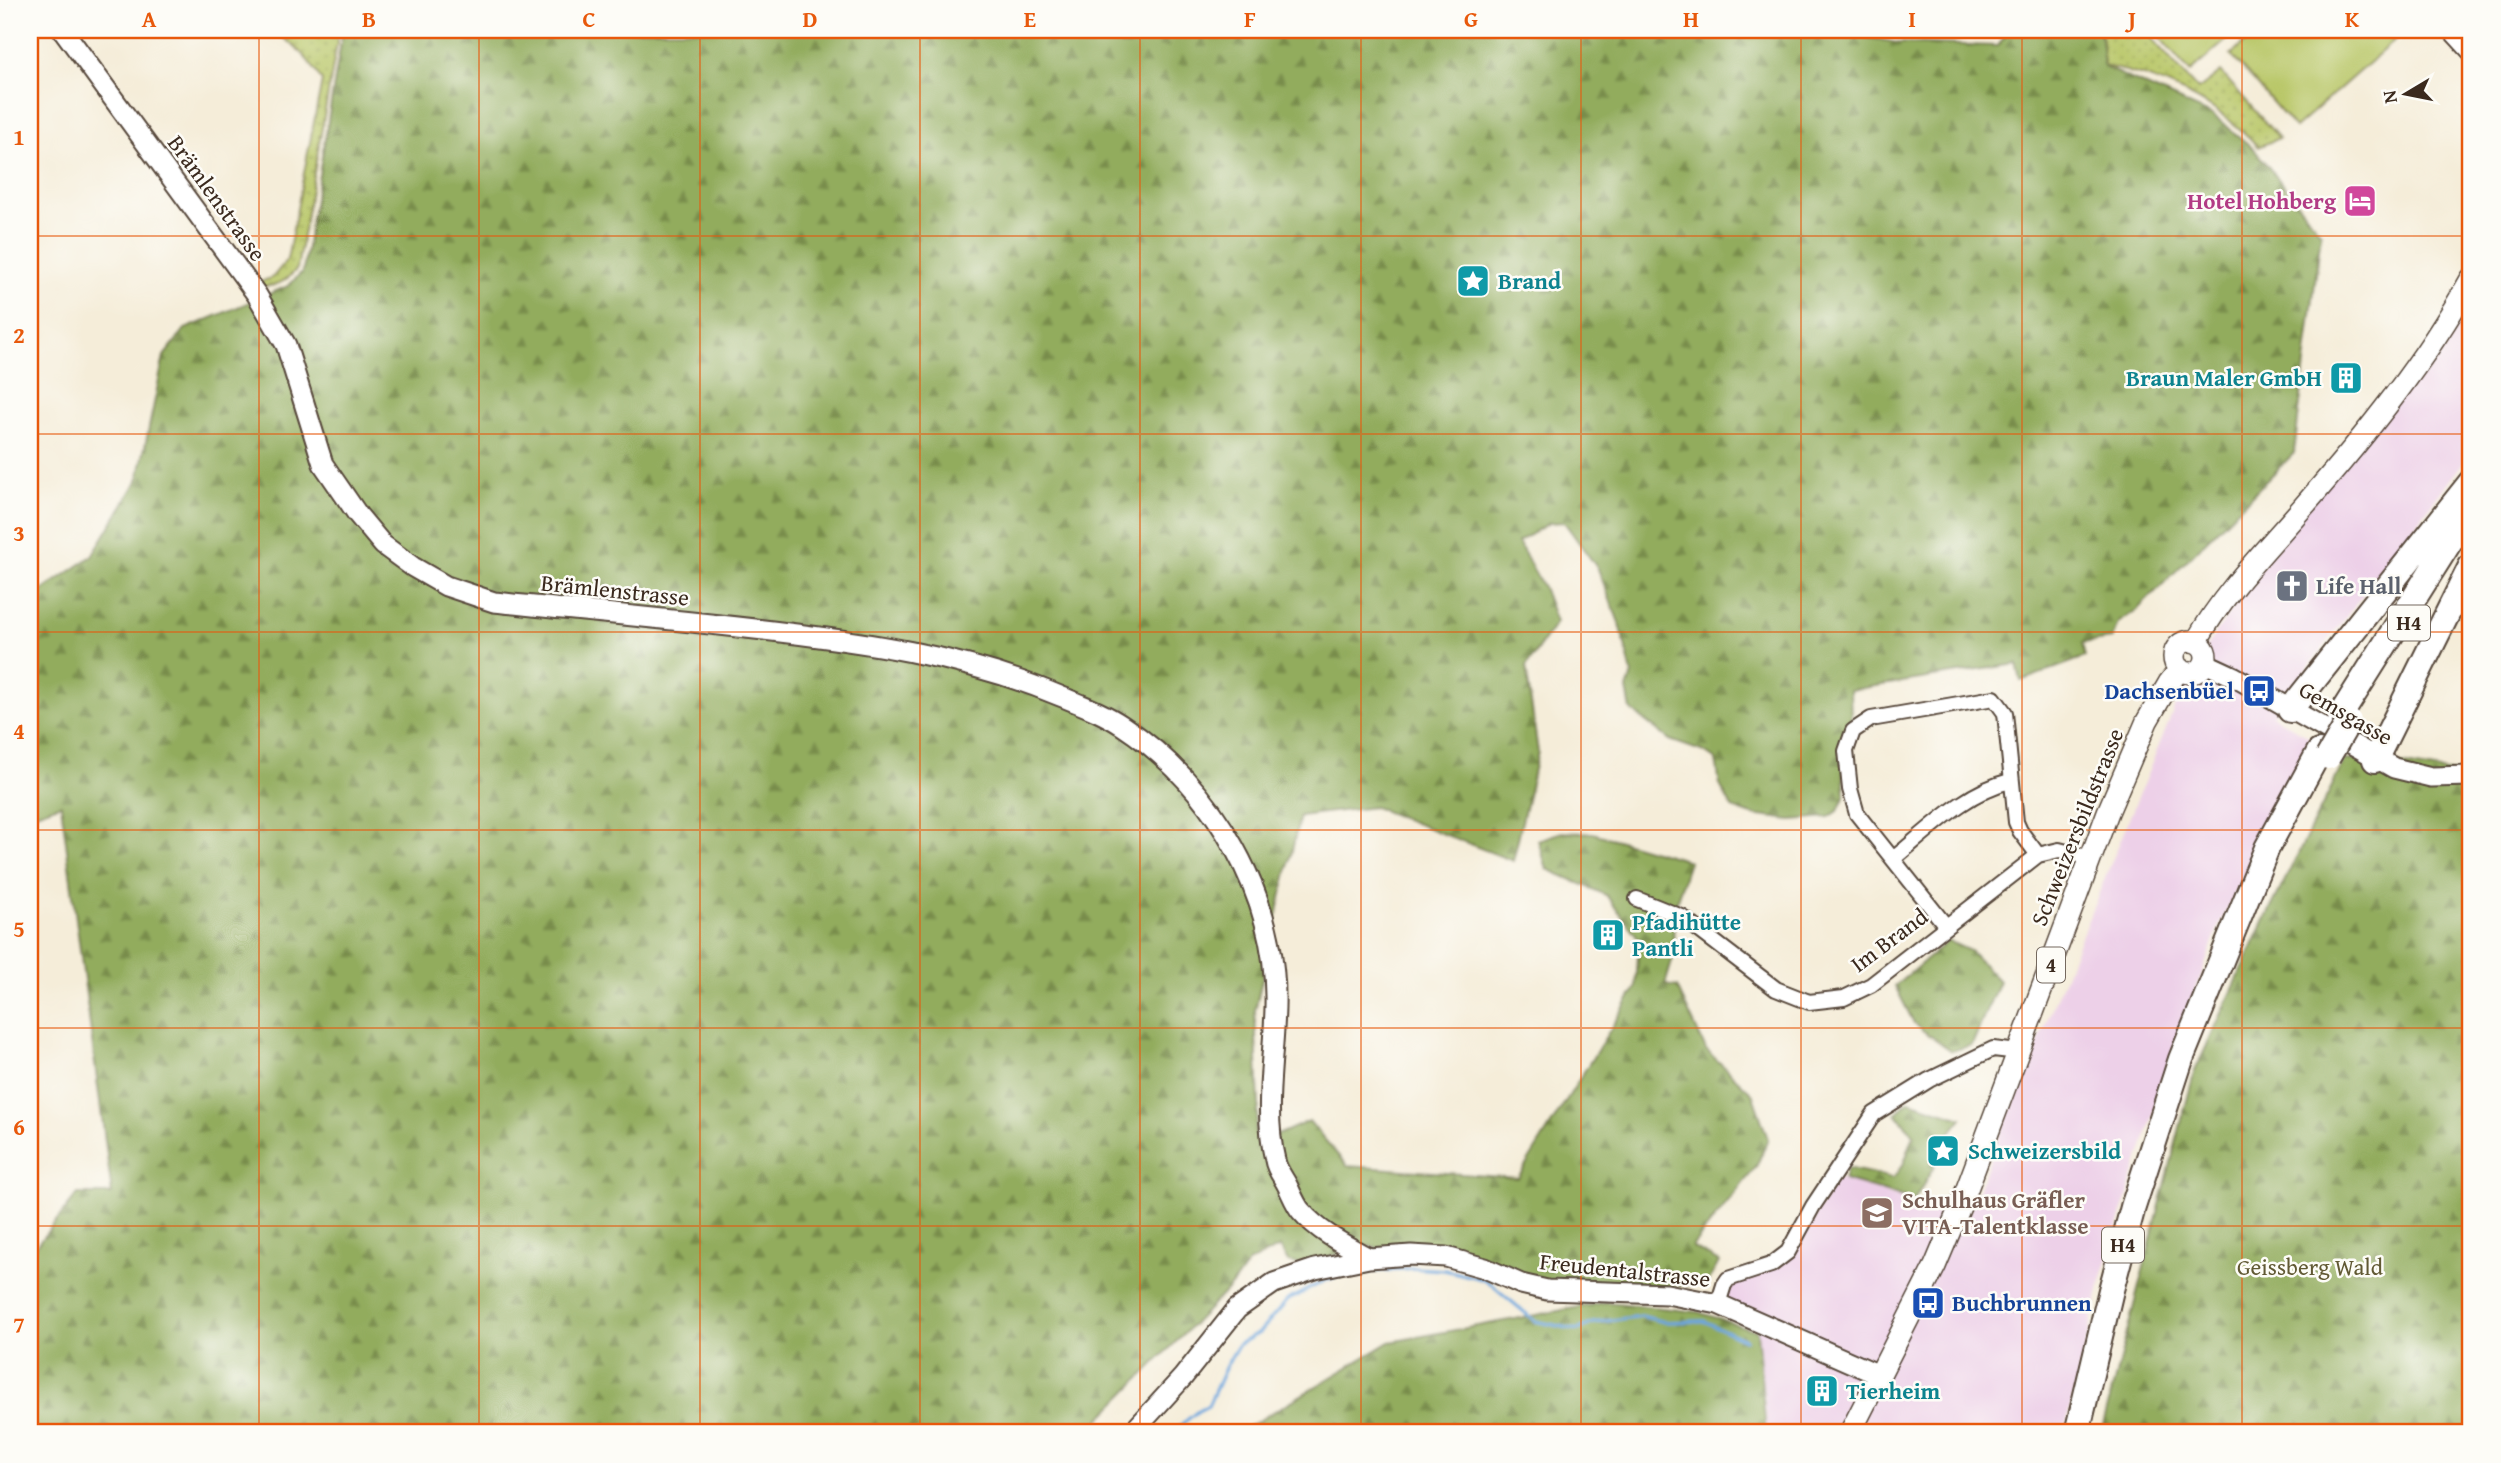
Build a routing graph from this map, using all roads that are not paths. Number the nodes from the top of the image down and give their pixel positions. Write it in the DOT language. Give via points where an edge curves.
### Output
graph roads {
  1 [pos="63,30"];
  2 [pos="2449,30"];
  3 [pos="2471,54"];
  4 [pos="2471,279"];
  5 [pos="2471,482"];
  6 [pos="2471,508"];
  7 [pos="2471,527"];
  8 [pos="2471,566"];
  9 [pos="2196,642"];
  10 [pos="2205,663"];
  11 [pos="2180,669"];
  12 [pos="2290,710"];
  13 [pos="2345,718"];
  14 [pos="2375,760"];
  15 [pos="2471,776"];
  16 [pos="2010,781"];
  17 [pos="2038,855"];
  18 [pos="2091,858"];
  19 [pos="1893,859"];
  20 [pos="1637,898"];
  21 [pos="1945,926"];
  22 [pos="2019,1052"];
  23 [pos="1369,1258"];
  24 [pos="1718,1304"];
  25 [pos="1879,1375"];
  26 [pos="1132,1433"];
  27 [pos="1850,1433"];
  28 [pos="2077,1433"];
  1 -- 23 [label="street, Brämlenstrasse" via="257,295 286,345 323,464 383,545 413,568 446,586 494,602 867,642 981,667 1098,711 1169,763 1238,853 1271,948 1275,1004 1270,1107 1275,1163 1300,1211 1333,1238"];
  2 -- 3 [label="street"];
  4 -- 9 [label="main road, 4" via="2377,419 2264,550"];
  5 -- 12 [label="highway"];
  6 -- 13 [label="highway, H4"];
  7 -- 13 [label="highway, H4"];
  8 -- 14 [label="highway"];
  9 -- 10 [label="main road" via="2204,648"];
  9 -- 11 [label="main road, 4" via="2177,648 2174,659"];
  10 -- 11 [label="main road" via="2194,672"];
  10 -- 12 [label="street, Gemsgasse"];
  11 -- 18 [label="main road, Schweizersbildstrasse / 4" via="2147,721"];
  12 -- 14 [label="street, Gemsgasse"];
  13 -- 28 [label="highway, H4" via="2267,849 2193,1027 2153,1140"];
  14 -- 15 [label="street, Gemsgasse" via="2412,774"];
  16 -- 17 [label="street" via="2016,822"];
  16 -- 19 [label="street" via="1991,786 1963,803"];
  16 -- 19 [label="street" via="2005,713 1994,698 1871,719 1853,731 1846,751 1857,814"];
  17 -- 18 [label="street" via="2059,850"];
  17 -- 21 [label="street, Im Brand"];
  18 -- 22 [label="main road, Schweizersbildstrasse / 4"];
  19 -- 21 [label="street"];
  20 -- 21 [label="street, Im Brand" via="1682,917 1776,989 1809,1002 1844,998 1871,985"];
  22 -- 24 [label="street" via="1993,1049 1928,1080 1874,1114 1788,1252 1771,1265 1728,1279"];
  22 -- 25 [label="main road, Schweizersbildstrasse / 4" via="1935,1266"];
  23 -- 24 [label="street, Freudentalstrasse" via="1446,1257 1547,1290 1667,1294"];
  23 -- 26 [label="street, Freudentalstrasse" via="1274,1283 1237,1309"];
  24 -- 25 [label="street, Freudentalstrasse"];
  25 -- 27 [label="main road, Schweizersbildstrasse / 4"];
}
